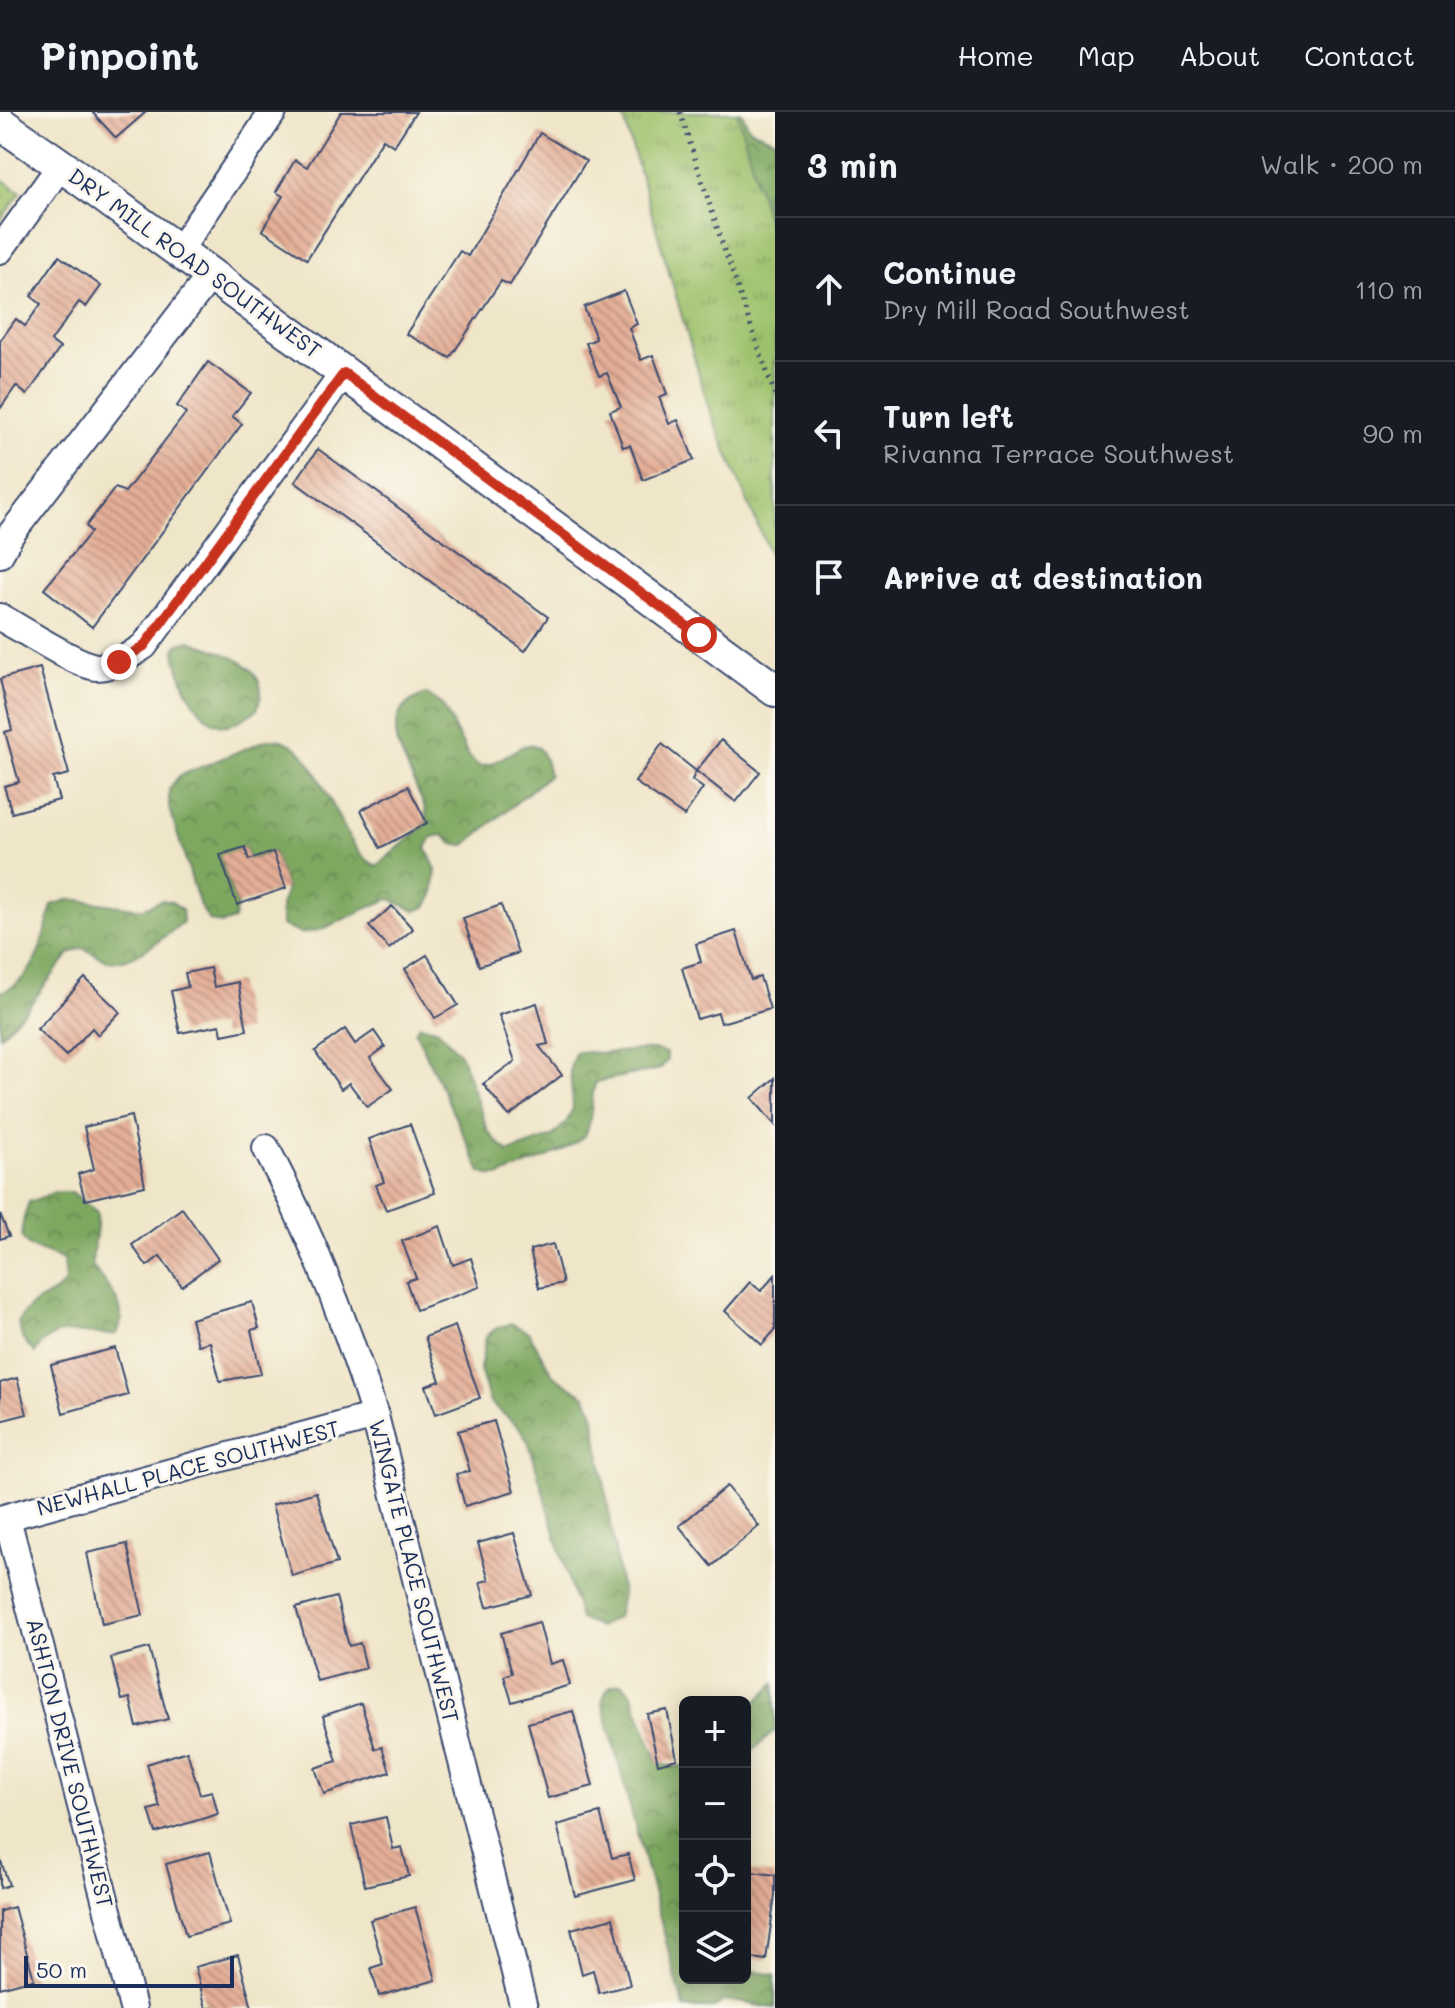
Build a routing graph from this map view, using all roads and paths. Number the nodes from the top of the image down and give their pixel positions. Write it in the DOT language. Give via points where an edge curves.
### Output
graph roads {
  1 [pos="273,112"];
  2 [pos="680,112"];
  3 [pos="0,123"];
  4 [pos="61,165"];
  5 [pos="0,250"];
  6 [pos="178,252"];
  7 [pos="211,275"];
  8 [pos="344,373"];
  9 [pos="775,395"];
  10 [pos="0,554"];
  11 [pos="0,617"];
  12 [pos="775,690"];
  13 [pos="266,1148"];
  14 [pos="375,1416"];
  15 [pos="3,1518"];
  16 [pos="133,2008"];
  17 [pos="524,2008"];
  1 -- 6 [label="street"];
  2 -- 9 [label="path"];
  3 -- 4 [label="street, DRY MILL ROAD SOUTHWEST"];
  4 -- 5 [label="street"];
  4 -- 6 [label="street, DRY MILL ROAD SOUTHWEST"];
  6 -- 7 [label="street, DRY MILL ROAD SOUTHWEST"];
  7 -- 8 [label="street, DRY MILL ROAD SOUTHWEST"];
  7 -- 10 [label="street"];
  8 -- 11 [label="street" via="144,646 119,662 97,667"];
  8 -- 12 [label="street, DRY MILL ROAD SOUTHWEST"];
  13 -- 14 [label="street, WINGATE PLACE SOUTHWEST" via="324,1268"];
  14 -- 15 [label="street, NEWHALL PLACE SOUTHWEST"];
  14 -- 17 [label="street, WINGATE PLACE SOUTHWEST"];
  15 -- 16 [label="street, ASHTON DRIVE SOUTHWEST"];
}
